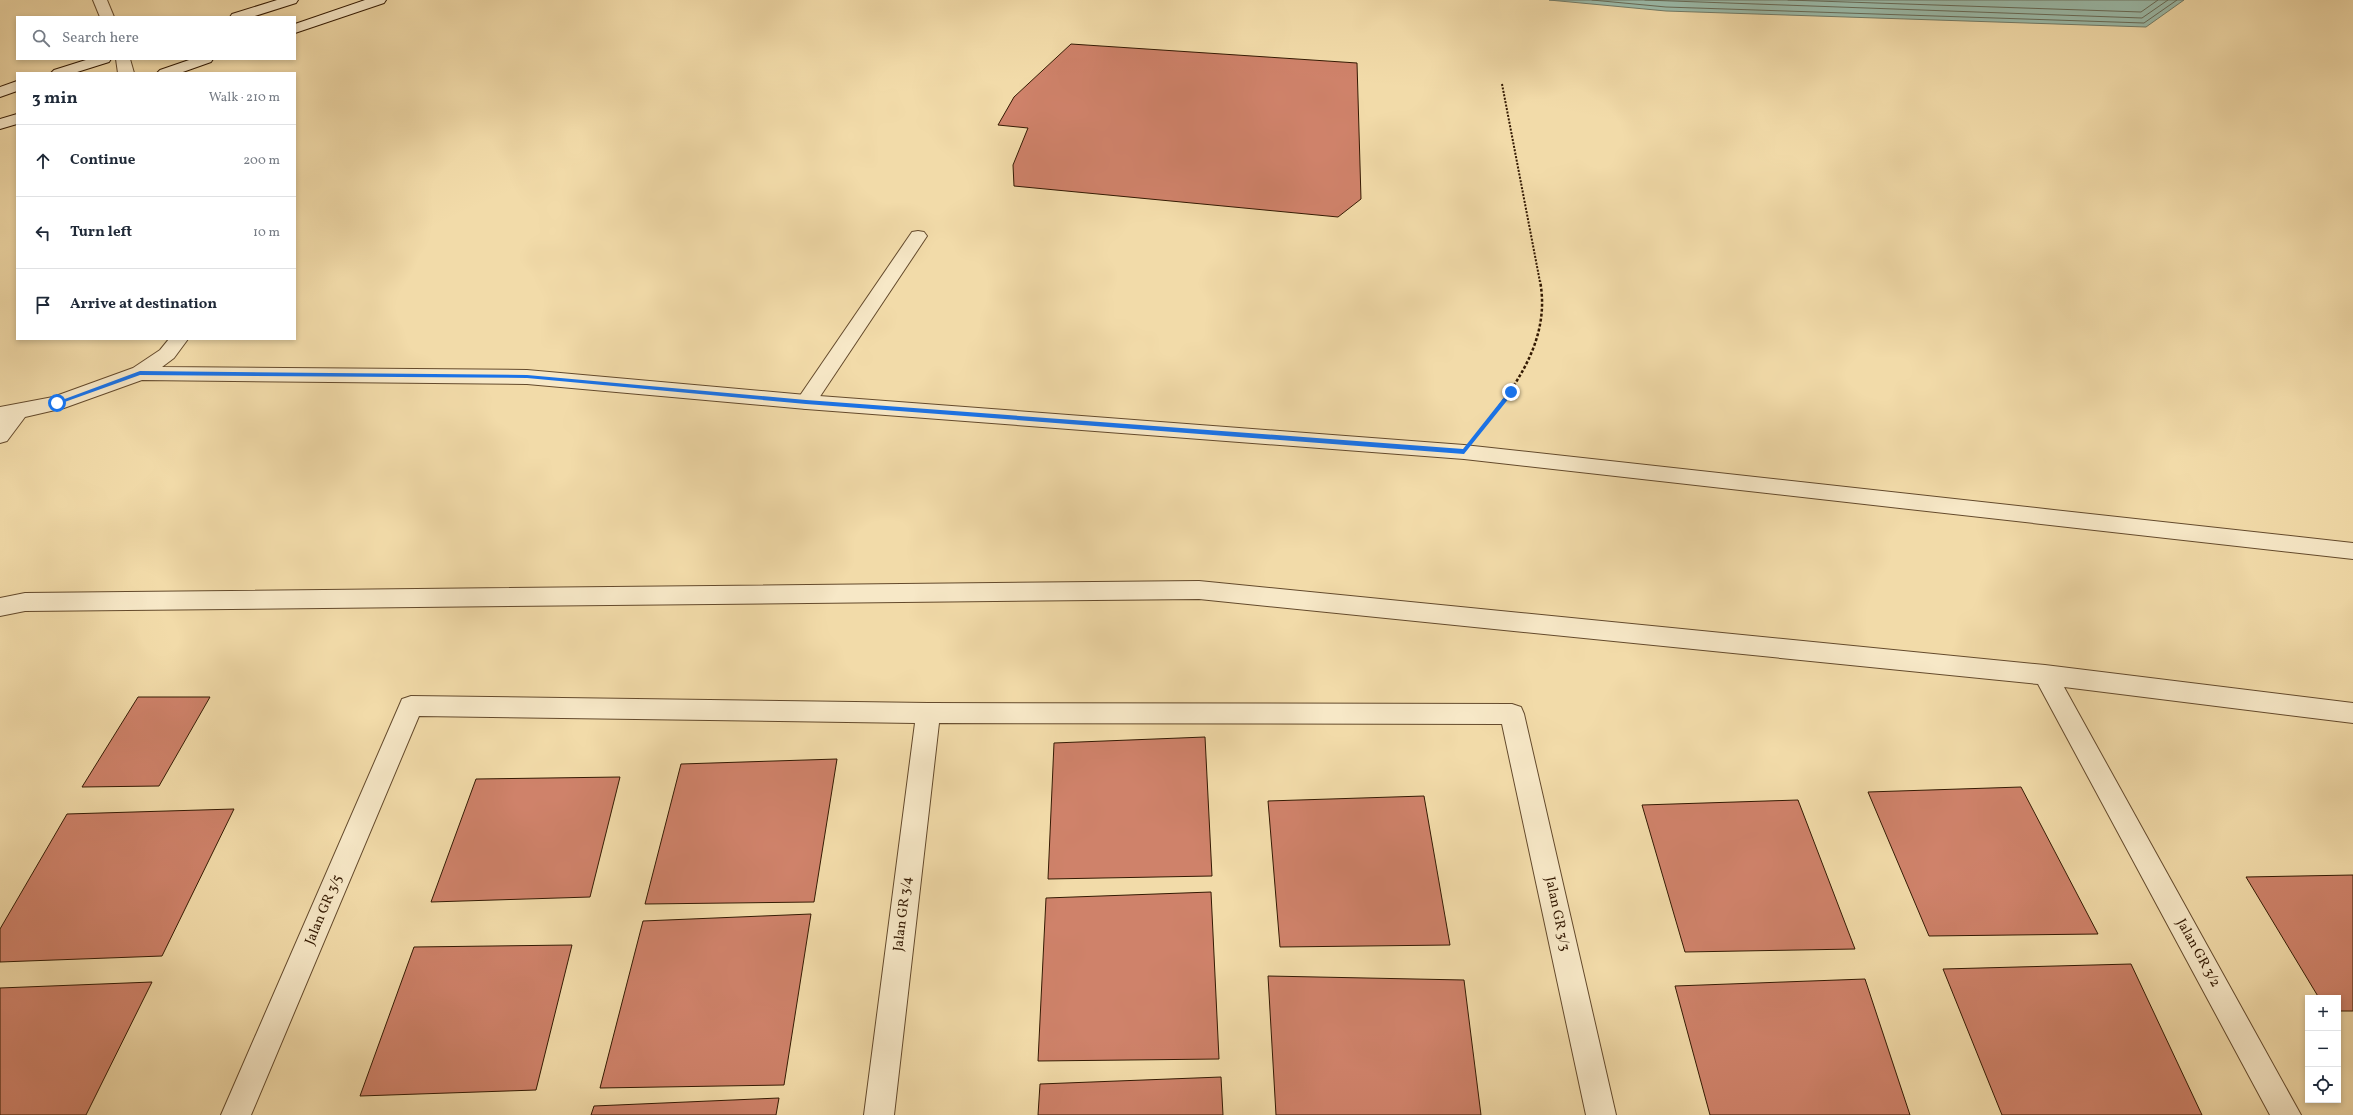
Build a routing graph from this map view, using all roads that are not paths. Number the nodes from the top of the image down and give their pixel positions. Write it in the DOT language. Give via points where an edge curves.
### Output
graph roads {
  1 [pos="100,0"];
  2 [pos="291,0"];
  3 [pos="379,0"];
  4 [pos="107,16"];
  5 [pos="240,16"];
  6 [pos="296,29"];
  7 [pos="101,60"];
  8 [pos="123,60"];
  9 [pos="203,60"];
  10 [pos="62,72"];
  11 [pos="126,72"];
  12 [pos="168,72"];
  13 [pos="16,86"];
  14 [pos="0,92"];
  15 [pos="16,119"];
  16 [pos="0,124"];
  17 [pos="918,236"];
  18 [pos="178,340"];
  19 [pos="140,373"];
  20 [pos="806,402"];
  21 [pos="9,413"];
  22 [pos="0,436"];
  23 [pos="2353,551"];
  24 [pos="0,607"];
  25 [pos="2045,675"];
  26 [pos="2353,712"];
  27 [pos="928,713"];
  28 [pos="236,1115"];
  29 [pos="879,1115"];
  30 [pos="1601,1115"];
  31 [pos="2286,1115"];
  1 -- 4 [label="street"];
  2 -- 5 [label="street"];
  3 -- 6 [label="street"];
  7 -- 10 [label="street"];
  8 -- 11 [label="street"];
  9 -- 12 [label="street"];
  13 -- 14 [label="street"];
  15 -- 16 [label="street"];
  17 -- 20 [label="street"];
  18 -- 19 [label="street" via="167,354"];
  19 -- 20 [label="street" via="527,376"];
  19 -- 21 [label="street" via="57,403"];
  20 -- 23 [label="street" via="1464,452"];
  21 -- 22 [label="street"];
  24 -- 25 [label="street" via="25,602 1199,590"];
  25 -- 26 [label="street"];
  25 -- 31 [label="street, Jalan GR 3/2"];
  27 -- 28 [label="street, Jalan GR 3/5" via="412,706"];
  27 -- 29 [label="street, Jalan GR 3/4"];
  27 -- 30 [label="street, Jalan GR 3/3" via="1512,714"];
}
